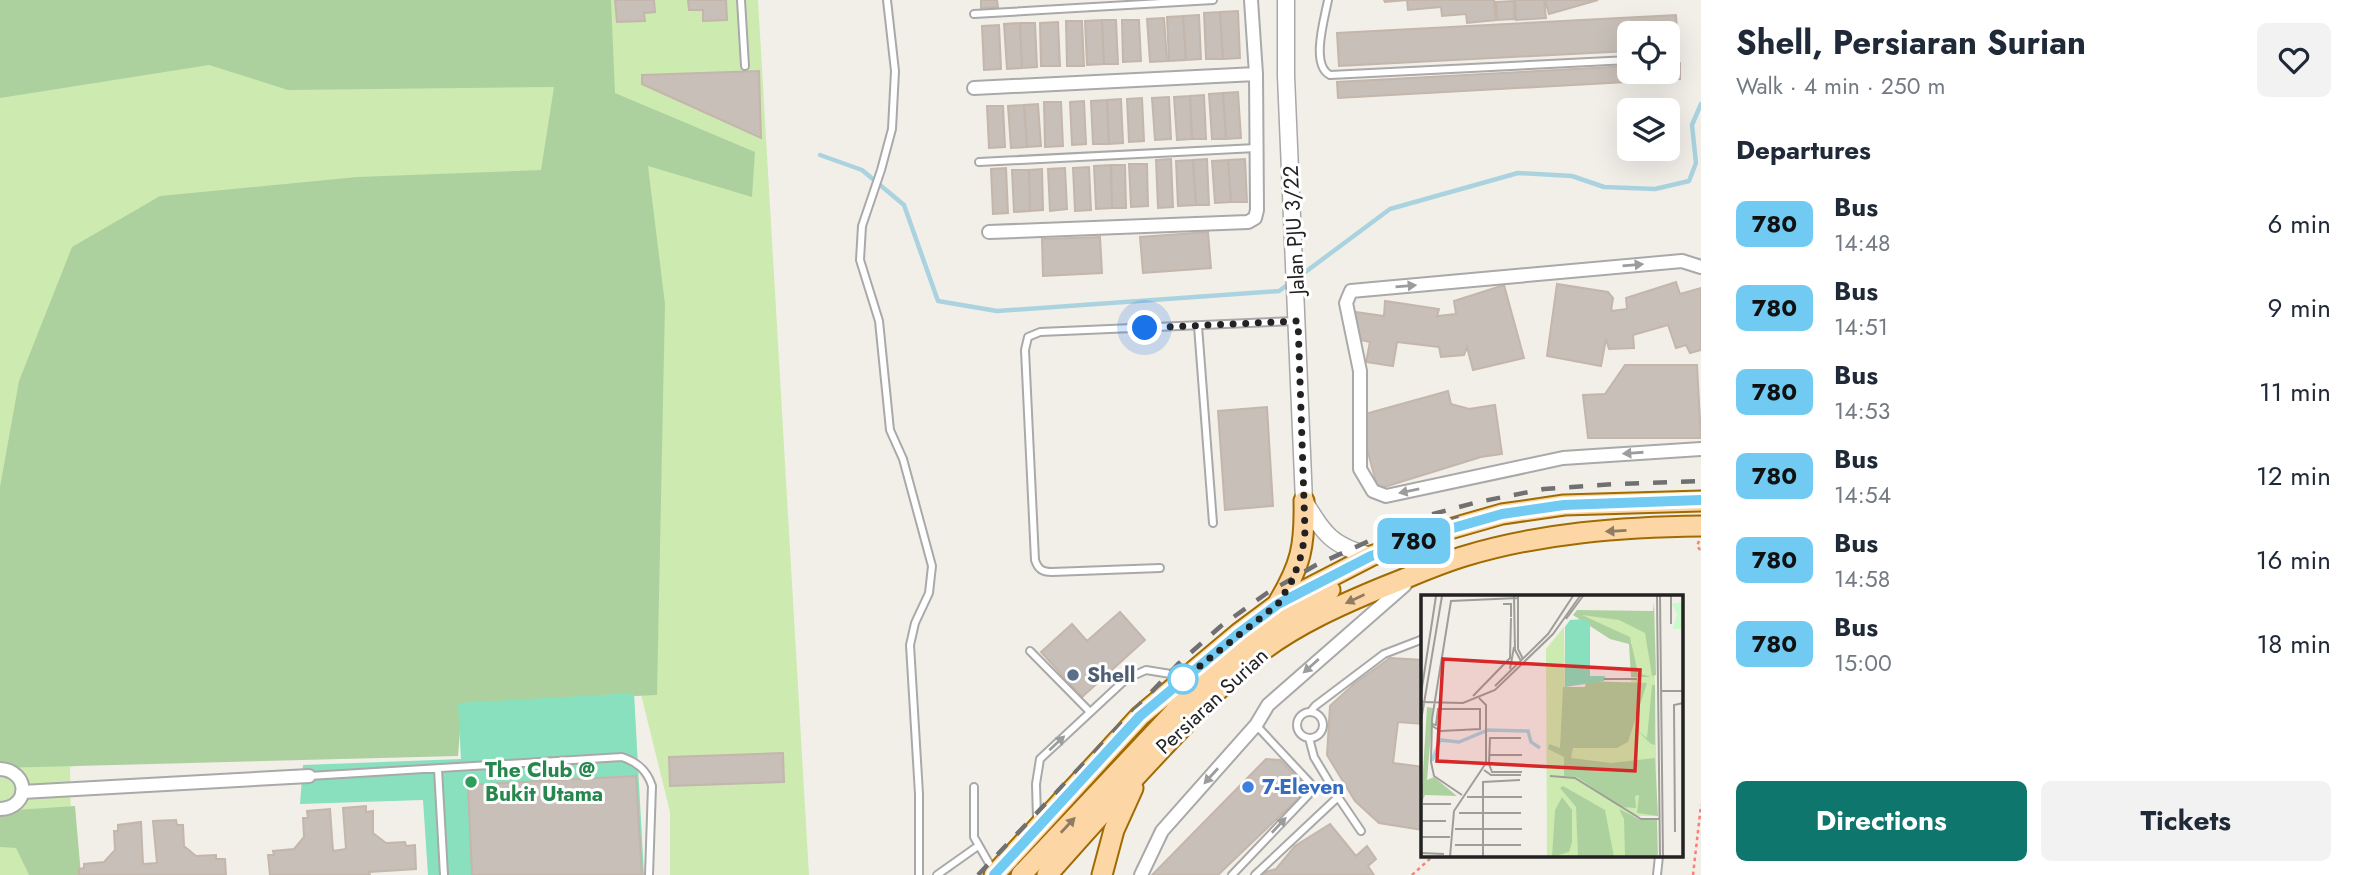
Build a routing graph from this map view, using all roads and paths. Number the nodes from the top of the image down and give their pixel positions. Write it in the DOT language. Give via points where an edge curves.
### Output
graph roads {
  1 [pos="741,0"];
  2 [pos="887,0"];
  3 [pos="1213,0"];
  4 [pos="1251,0"];
  5 [pos="1286,0"];
  6 [pos="1328,0"];
  7 [pos="974,14"];
  8 [pos="1617,61"];
  9 [pos="745,66"];
  10 [pos="1256,74"];
  11 [pos="974,88"];
  12 [pos="1256,148"];
  13 [pos="979,162"];
  14 [pos="989,232"];
  15 [pos="1701,267"];
  16 [pos="1298,321"];
  17 [pos="1198,326"];
  18 [pos="1701,449"];
  19 [pos="1695,500"];
  20 [pos="1304,501"];
  21 [pos="1213,523"];
  22 [pos="1693,526"];
  23 [pos="1698,546"];
  24 [pos="1701,551"];
  25 [pos="1371,556"];
  26 [pos="1352,566"];
  27 [pos="1160,568"];
  28 [pos="1419,573"];
  29 [pos="1278,604"];
  30 [pos="1421,640"];
  31 [pos="1030,651"];
  32 [pos="1186,676"];
  33 [pos="1311,711"];
  34 [pos="1090,712"];
  35 [pos="1256,724"];
  36 [pos="1310,738"];
  37 [pos="1142,768"];
  38 [pos="0,769"];
  39 [pos="438,769"];
  40 [pos="309,776"];
  41 [pos="974,787"];
  42 [pos="22,792"];
  43 [pos="1338,797"];
  44 [pos="1701,804"];
  45 [pos="0,809"];
  46 [pos="1037,828"];
  47 [pos="1361,831"];
  48 [pos="976,847"];
  49 [pos="1431,858"];
  50 [pos="444,875"];
  51 [pos="649,875"];
  52 [pos="919,875"];
  53 [pos="937,875"];
  54 [pos="995,875"];
  55 [pos="1021,875"];
  56 [pos="1047,875"];
  57 [pos="1102,875"];
  58 [pos="1141,875"];
  59 [pos="1233,875"];
  60 [pos="1255,875"];
  61 [pos="1412,875"];
  62 [pos="1693,875"];
  1 -- 9 [label="lane"];
  2 -- 52 [label="lane" via="895,103 892,129 862,226 860,260 879,321 890,430 903,459 932,566 929,593 910,645"];
  3 -- 7 [label="lane"];
  4 -- 10 [label="street"];
  5 -- 16 [label="street, Jalan PJU 3/22"];
  6 -- 8 [label="lane" via="1320,64 1329,75"];
  10 -- 11 [label="street"];
  10 -- 12 [label="street"];
  12 -- 13 [label="lane"];
  12 -- 14 [label="street" via="1257,210 1248,222"];
  18 -- 15 [label="street, one-way" via="1563,458 1385,496 1373,491 1360,468 1360,372 1346,303 1351,291 1682,261"];
  16 -- 17 [label="lane"];
  16 -- 20 [label="street, Jalan PJU 3/22"];
  17 -- 21 [label="lane"];
  17 -- 27 [label="lane" via="1040,332 1027,337 1025,343 1038,567 1044,572"];
  19 -- 25 [label="main road, Persiaran Surian" via="1564,505 1502,514"];
  20 -- 25 [label="street" via="1328,537 1348,550"];
  20 -- 29 [label="main road" via="1302,553"];
  22 -- 28 [label="main road, Persiaran Surian, one-way" via="1581,533 1514,543"];
  23 -- 24 [label="path"];
  25 -- 26 [label="main road, Persiaran Surian"];
  26 -- 29 [label="main road, Persiaran Surian"];
  55 -- 26 [label="main road, one-way" via="1197,688 1250,643 1329,592"];
  28 -- 35 [label="street, one-way" via="1268,705"];
  28 -- 37 [label="main road, Persiaran Surian, one-way" via="1300,626 1260,652"];
  29 -- 32 [label="main road, Persiaran Surian"];
  30 -- 33 [label="lane" via="1384,654"];
  31 -- 34 [label="lane"];
  32 -- 34 [label="lane" via="1146,670 1126,679"];
  32 -- 46 [label="main road, Persiaran Surian" via="1140,716"];
  33 -- 36 [label="lane" via="1319,714 1324,726"];
  33 -- 36 [label="lane" via="1299,717 1297,726"];
  46 -- 34 [label="lane, one-way" via="1040,759"];
  35 -- 58 [label="street, one-way" via="1163,831"];
  59 -- 35 [label="lane, one-way" via="1312,791 1310,783"];
  36 -- 43 [label="lane" via="1314,757"];
  37 -- 56 [label="main road, Persiaran Surian"];
  37 -- 57 [label="main road" via="1114,830"];
  38 -- 42 [label="street" via="16,774"];
  39 -- 40 [label="lane"];
  39 -- 50 [label="lane"];
  39 -- 51 [label="lane" via="609,757 632,760 649,776 652,786"];
  40 -- 42 [label="street"];
  41 -- 48 [label="lane"];
  42 -- 45 [label="street" via="17,803"];
  43 -- 47 [label="lane"];
  43 -- 60 [label="lane"];
  44 -- 62 [label="path"];
  46 -- 54 [label="main road, Persiaran Surian"];
  48 -- 53 [label="lane"];
  48 -- 54 [label="lane"];
  49 -- 61 [label="path"];
}
